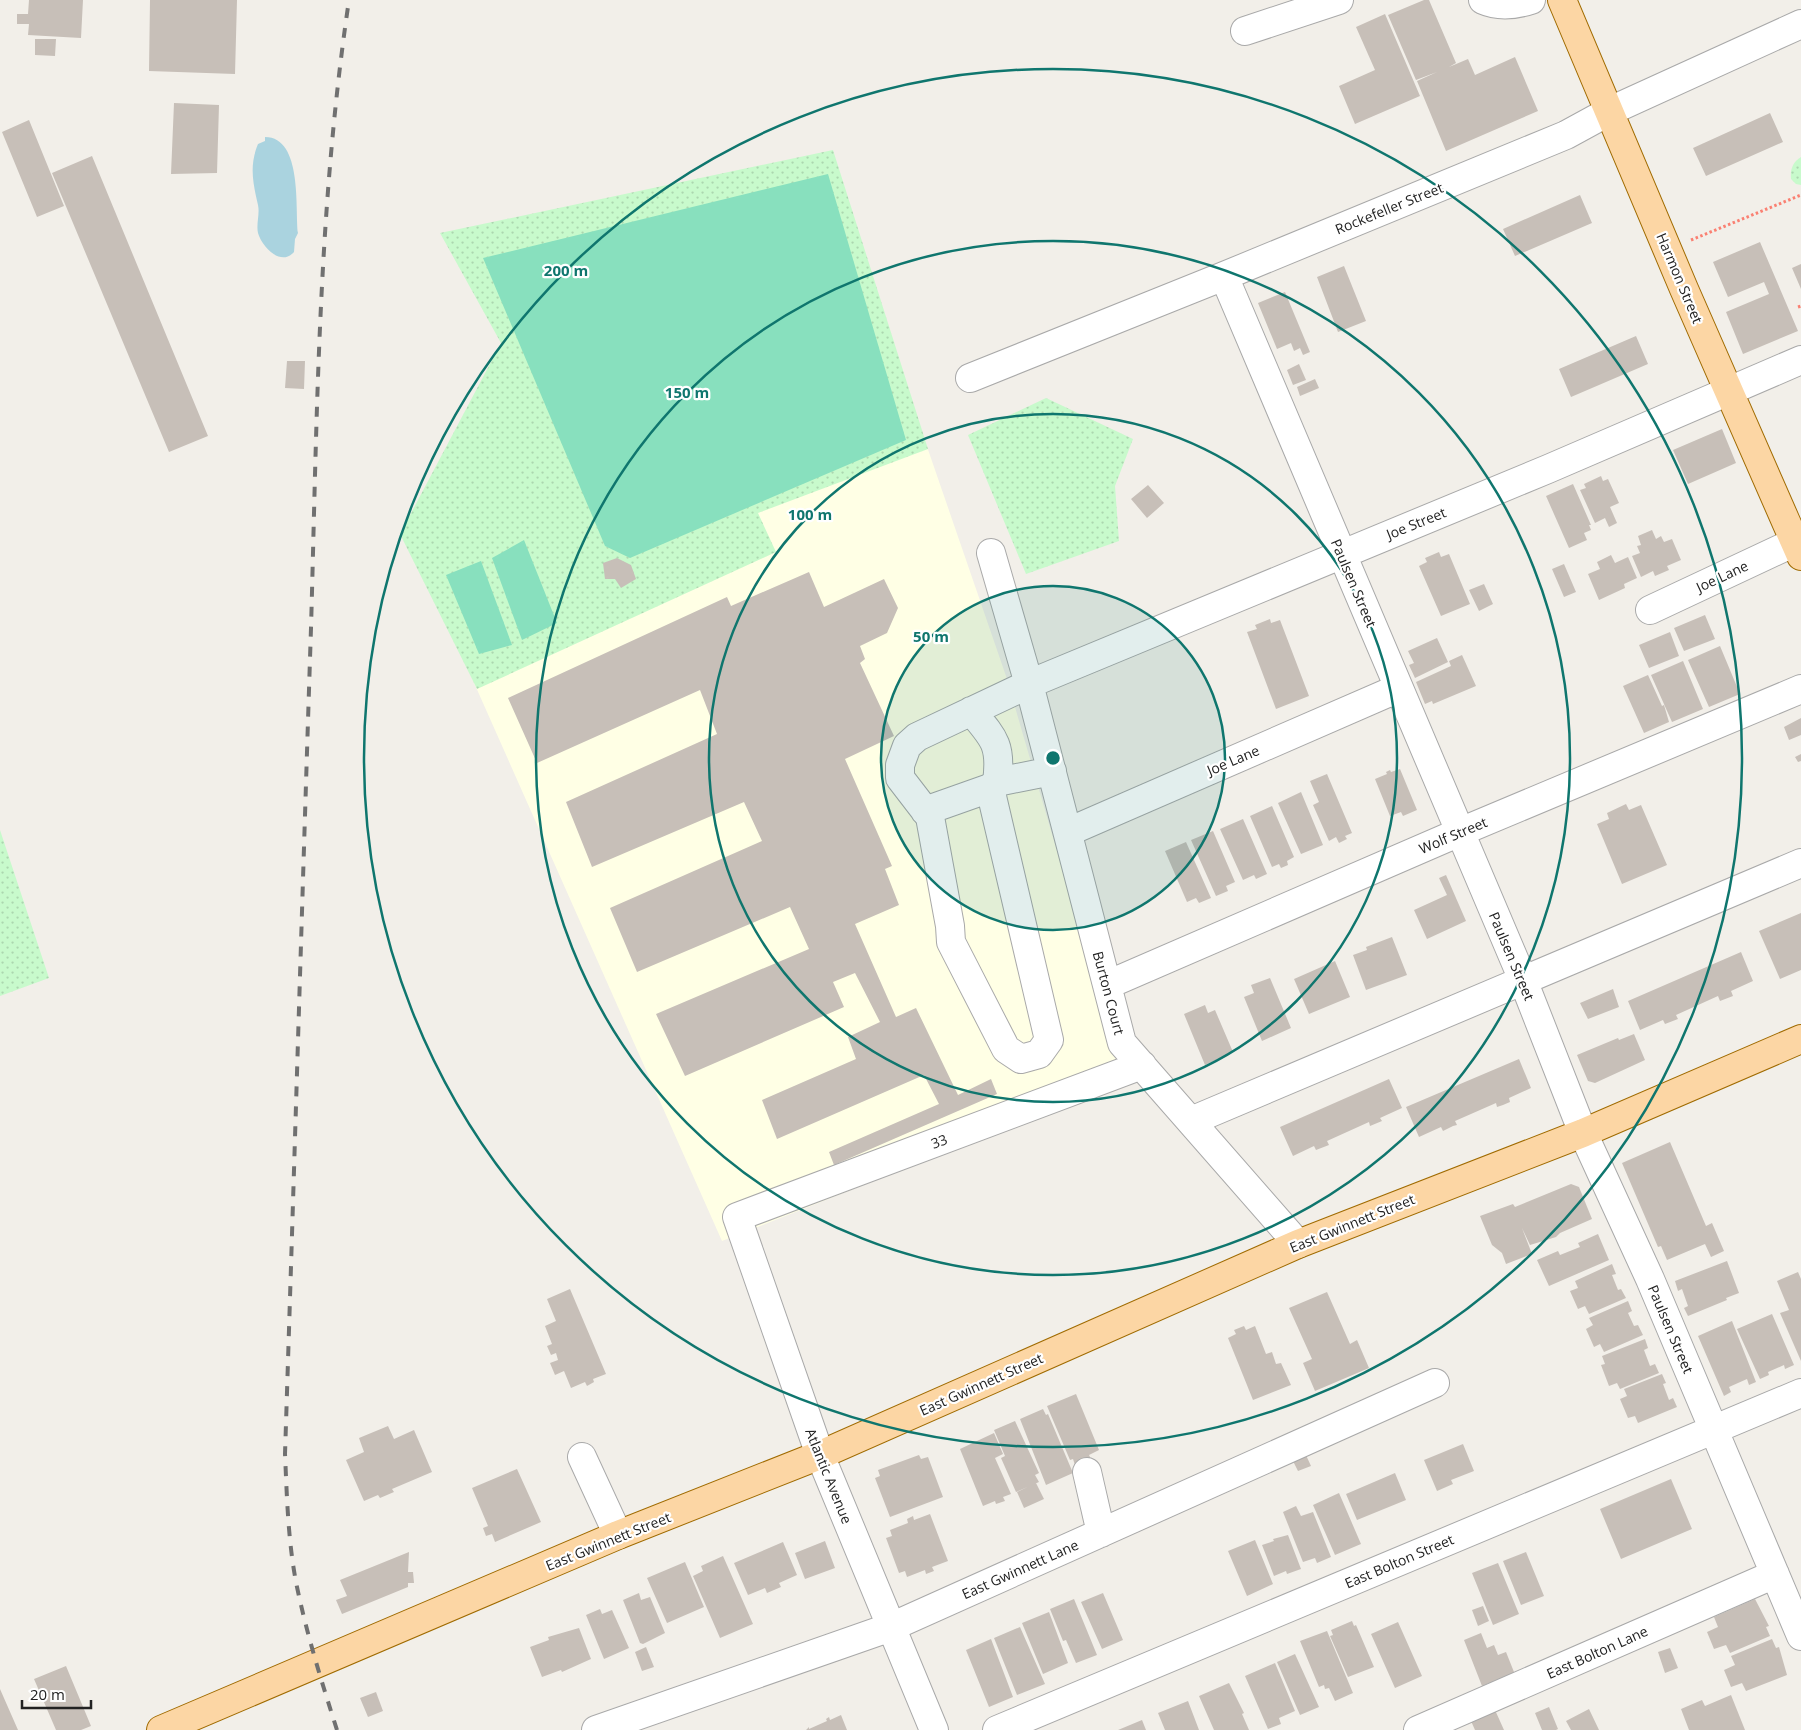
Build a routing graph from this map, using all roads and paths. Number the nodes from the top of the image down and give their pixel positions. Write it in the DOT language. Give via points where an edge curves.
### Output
graph roads {
  1 [pos="1339,0"];
  2 [pos="1484,0"];
  3 [pos="1531,0"];
  4 [pos="1562,0"];
  5 [pos="1801,24"];
  6 [pos="1245,31"];
  7 [pos="1610,111"];
  8 [pos="1801,195"];
  9 [pos="1669,250"];
  10 [pos="1224,276"];
  11 [pos="1801,360"];
  12 [pos="970,378"];
  13 [pos="1728,390"];
  14 [pos="1798,549"];
  15 [pos="991,553"];
  16 [pos="1342,554"];
  17 [pos="1650,610"];
  18 [pos="1029,684"];
  19 [pos="1399,688"];
  20 [pos="1801,689"];
  21 [pos="971,711"];
  22 [pos="1052,770"];
  23 [pos="994,785"];
  24 [pos="925,811"];
  25 [pos="1068,832"];
  26 [pos="1460,832"];
  27 [pos="1801,863"];
  28 [pos="1523,980"];
  29 [pos="1107,985"];
  30 [pos="1801,1039"];
  31 [pos="1142,1065"];
  32 [pos="1191,1121"];
  33 [pos="1584,1133"];
  34 [pos="737,1217"];
  35 [pos="1298,1244"];
  36 [pos="1435,1384"];
  37 [pos="1801,1393"];
  38 [pos="1714,1429"];
  39 [pos="820,1455"];
  40 [pos="582,1456"];
  41 [pos="1088,1472"];
  42 [pos="1101,1533"];
  43 [pos="618,1535"];
  44 [pos="1775,1574"];
  45 [pos="891,1627"];
  46 [pos="1801,1636"];
  47 [pos="161,1730"];
  48 [pos="596,1730"];
  49 [pos="934,1730"];
  50 [pos="997,1730"];
  51 [pos="1418,1730"];
  1 -- 6 [label="street"];
  2 -- 3 [label="street" via="1493,4 1517,4"];
  4 -- 7 [label="main road, Harmon Street"];
  5 -- 7 [label="street, Rockefeller Street"];
  7 -- 9 [label="main road, Harmon Street"];
  7 -- 10 [label="street, Rockefeller Street" via="1566,135"];
  8 -- 9 [label="path"];
  9 -- 13 [label="main road, Harmon Street"];
  10 -- 12 [label="street, Rockefeller Street"];
  10 -- 16 [label="street, Paulsen Street"];
  11 -- 13 [label="street, Joe Street"];
  13 -- 14 [label="main road, Harmon Street"];
  13 -- 16 [label="street, Joe Street"];
  14 -- 17 [label="street, Joe Lane"];
  15 -- 18 [label="street, Burton Court"];
  16 -- 18 [label="street, Joe Street"];
  16 -- 19 [label="street, Paulsen Street"];
  18 -- 21 [label="street, Joe Street"];
  18 -- 22 [label="street, Burton Court"];
  19 -- 25 [label="street, Joe Lane"];
  19 -- 26 [label="street, Paulsen Street"];
  20 -- 26 [label="street, Wolf Street"];
  21 -- 23 [label="street" via="992,737 999,752"];
  21 -- 24 [label="street" via="917,737 908,746 900,764 900,778"];
  22 -- 23 [label="street"];
  22 -- 25 [label="street, Burton Court"];
  23 -- 24 [label="street"];
  23 -- 24 [label="street" via="1050,1040 1039,1054 1021,1059 1006,1049 951,942 930,817"];
  25 -- 29 [label="street, Burton Court"];
  26 -- 28 [label="street, Paulsen Street"];
  26 -- 29 [label="street, Wolf Street"];
  27 -- 28 [label="street"];
  28 -- 32 [label="street"];
  28 -- 33 [label="street, Paulsen Street"];
  29 -- 31 [label="street, Burton Court" via="1122,1043"];
  30 -- 33 [label="main road, East Gwinnett Street"];
  31 -- 32 [label="street, Burton Court"];
  31 -- 34 [label="street, 33"];
  32 -- 35 [label="street, Burton Court"];
  33 -- 35 [label="main road, East Gwinnett Street"];
  33 -- 38 [label="street, Paulsen Street"];
  34 -- 39 [label="street, Atlantic Avenue"];
  35 -- 39 [label="main road, East Gwinnett Street"];
  36 -- 42 [label="street, East Gwinnett Lane"];
  37 -- 38 [label="street, East Bolton Street"];
  38 -- 44 [label="street, Paulsen Street"];
  38 -- 50 [label="street, East Bolton Street"];
  39 -- 43 [label="main road, East Gwinnett Street"];
  39 -- 45 [label="street, Atlantic Avenue"];
  40 -- 43 [label="street"];
  41 -- 42 [label="street"];
  42 -- 45 [label="street, East Gwinnett Lane"];
  43 -- 47 [label="main road, East Gwinnett Street"];
  44 -- 46 [label="street, Paulsen Street"];
  44 -- 51 [label="street, East Bolton Lane"];
  45 -- 48 [label="street, East Gwinnett Lane"];
  45 -- 49 [label="street, Atlantic Avenue"];
}
